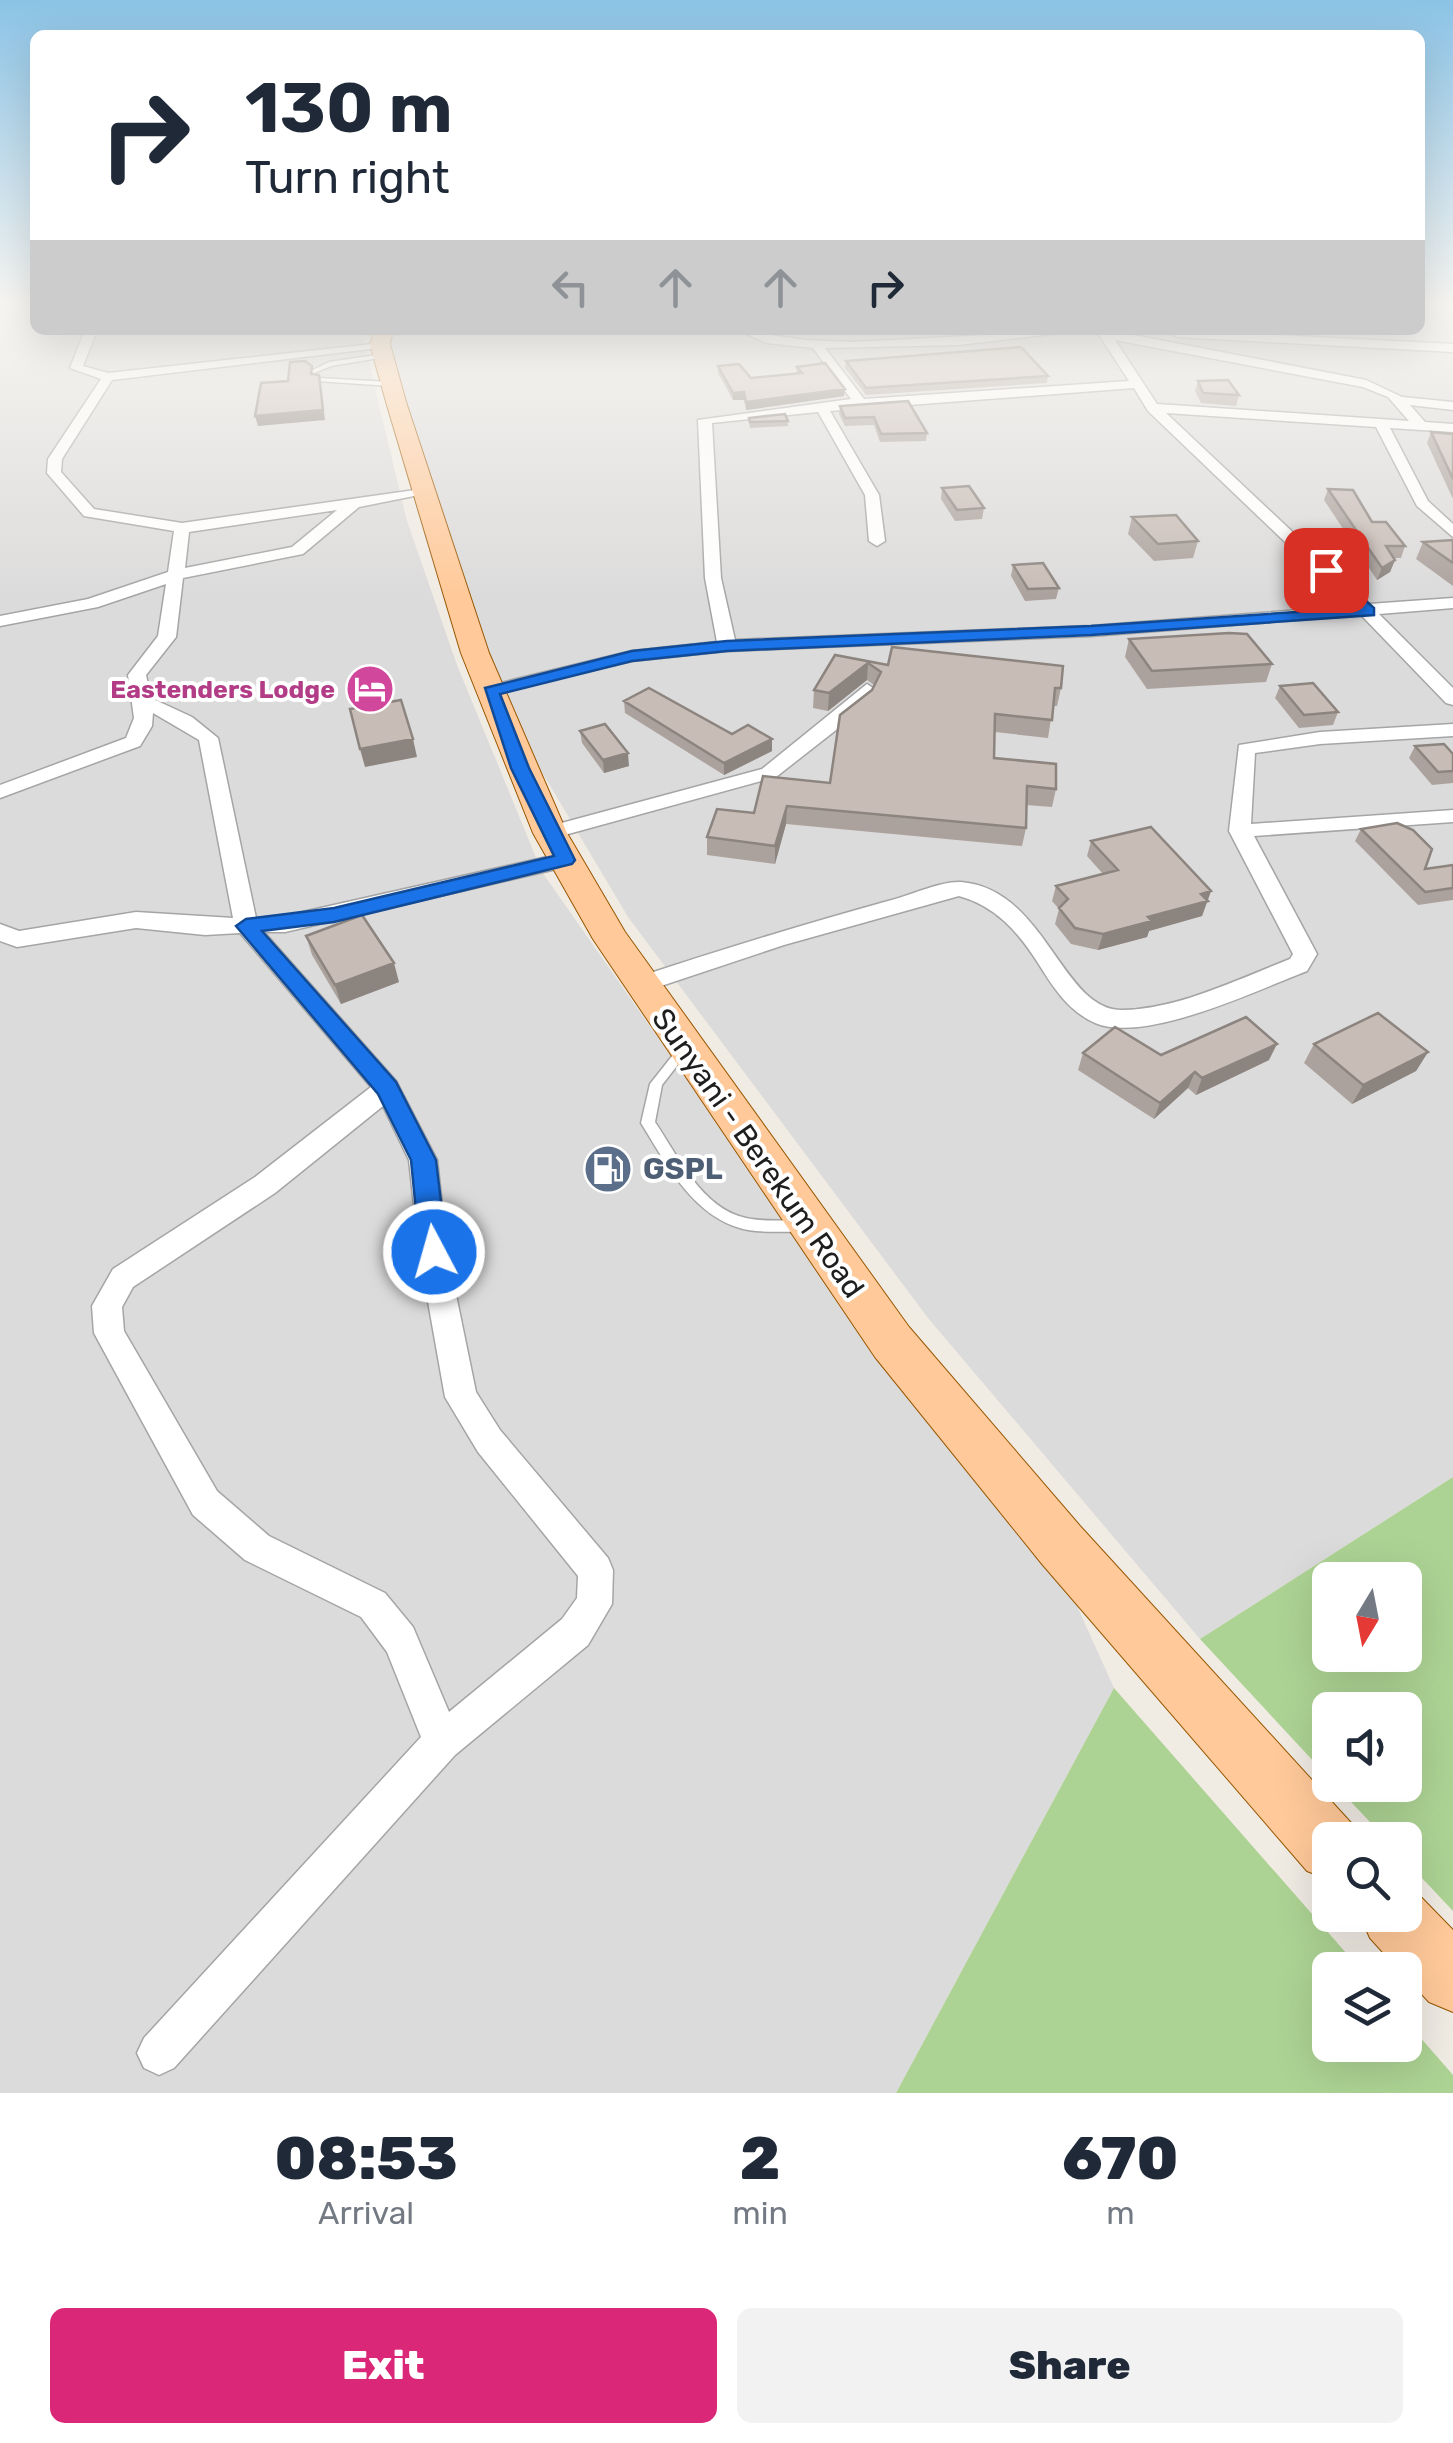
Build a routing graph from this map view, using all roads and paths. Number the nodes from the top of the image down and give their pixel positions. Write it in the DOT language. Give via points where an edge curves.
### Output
graph roads {
  1 [pos="1398,400"];
  2 [pos="93,401"];
  3 [pos="396,401"];
  4 [pos="857,401"];
  5 [pos="902,401"];
  6 [pos="1149,401"];
  7 [pos="1404,401"];
  8 [pos="855,404"];
  9 [pos="1453,406"];
  10 [pos="1154,408"];
  11 [pos="823,410"];
  12 [pos="1381,423"];
  13 [pos="1420,426"];
  14 [pos="1453,428"];
  15 [pos="422,493"];
  16 [pos="354,503"];
  17 [pos="1453,513"];
  18 [pos="1432,514"];
  19 [pos="182,528"];
  20 [pos="1453,532"];
  21 [pos="878,541"];
  22 [pos="176,574"];
  23 [pos="1453,603"];
  24 [pos="1368,612"];
  25 [pos="0,621"];
  26 [pos="727,646"];
  27 [pos="867,690"];
  28 [pos="490,691"];
  29 [pos="1453,699"];
  30 [pos="140,700"];
  31 [pos="1453,730"];
  32 [pos="0,792"];
  33 [pos="1453,816"];
  34 [pos="1240,831"];
  35 [pos="558,846"];
  36 [pos="246,926"];
  37 [pos="0,932"];
  38 [pos="640,985"];
  39 [pos="684,1049"];
  40 [pos="388,1088"];
  41 [pos="809,1226"];
  42 [pos="442,1742"];
  43 [pos="1312,1828"];
  44 [pos="1410,1932"];
  45 [pos="1453,1978"];
  46 [pos="158,2054"];
  1 -- 13 [label="street"];
  2 -- 19 [label="street" via="54,473 89,514"];
  3 -- 15 [label="main road, Sunyani - Berekum Road"];
  4 -- 8 [label="street"];
  5 -- 8 [label="street"];
  6 -- 10 [label="street"];
  7 -- 9 [label="street"];
  8 -- 11 [label="street"];
  10 -- 12 [label="street"];
  10 -- 24 [label="street"];
  11 -- 21 [label="street" via="872,495"];
  11 -- 26 [label="street" via="705,420 713,578"];
  12 -- 13 [label="street"];
  12 -- 18 [label="street"];
  13 -- 14 [label="street"];
  15 -- 16 [label="street"];
  15 -- 28 [label="main road, Sunyani - Berekum Road"];
  16 -- 19 [label="street"];
  16 -- 22 [label="street" via="298,551"];
  17 -- 18 [label="street"];
  18 -- 20 [label="street"];
  19 -- 22 [label="street"];
  22 -- 25 [label="street" via="92,603"];
  22 -- 30 [label="street" via="167,637 138,675"];
  23 -- 24 [label="street"];
  24 -- 26 [label="street"];
  24 -- 29 [label="street"];
  26 -- 28 [label="street" via="632,656"];
  27 -- 35 [label="street" via="861,702 769,772"];
  28 -- 35 [label="main road, Sunyani - Berekum Road"];
  30 -- 32 [label="street" via="147,721 133,742"];
  30 -- 36 [label="street" via="208,738"];
  31 -- 34 [label="street" via="1246,749"];
  33 -- 34 [label="street"];
  34 -- 38 [label="street" via="1305,954 1299,965 1206,999 1125,1019 1088,1010 1002,902 958,889"];
  35 -- 36 [label="street" via="334,915"];
  35 -- 38 [label="main road, Sunyani - Berekum Road"];
  36 -- 37 [label="street" via="136,920 17,939"];
  36 -- 40 [label="street"];
  38 -- 39 [label="main road, Sunyani - Berekum Road"];
  39 -- 41 [label="main road, Sunyani - Berekum Road"];
  39 -- 41 [label="lane" via="656,1084 648,1123 718,1213 742,1224"];
  40 -- 42 [label="street" via="423,1160 461,1398 596,1570 594,1604 576,1632"];
  40 -- 42 [label="street" via="265,1186 123,1278 107,1306 109,1334 205,1503 257,1548 373,1605 400,1640"];
  41 -- 43 [label="main road, Sunyani - Berekum Road" via="892,1342 1048,1530"];
  42 -- 46 [label="street"];
  44 -- 45 [label="main road"];
}
